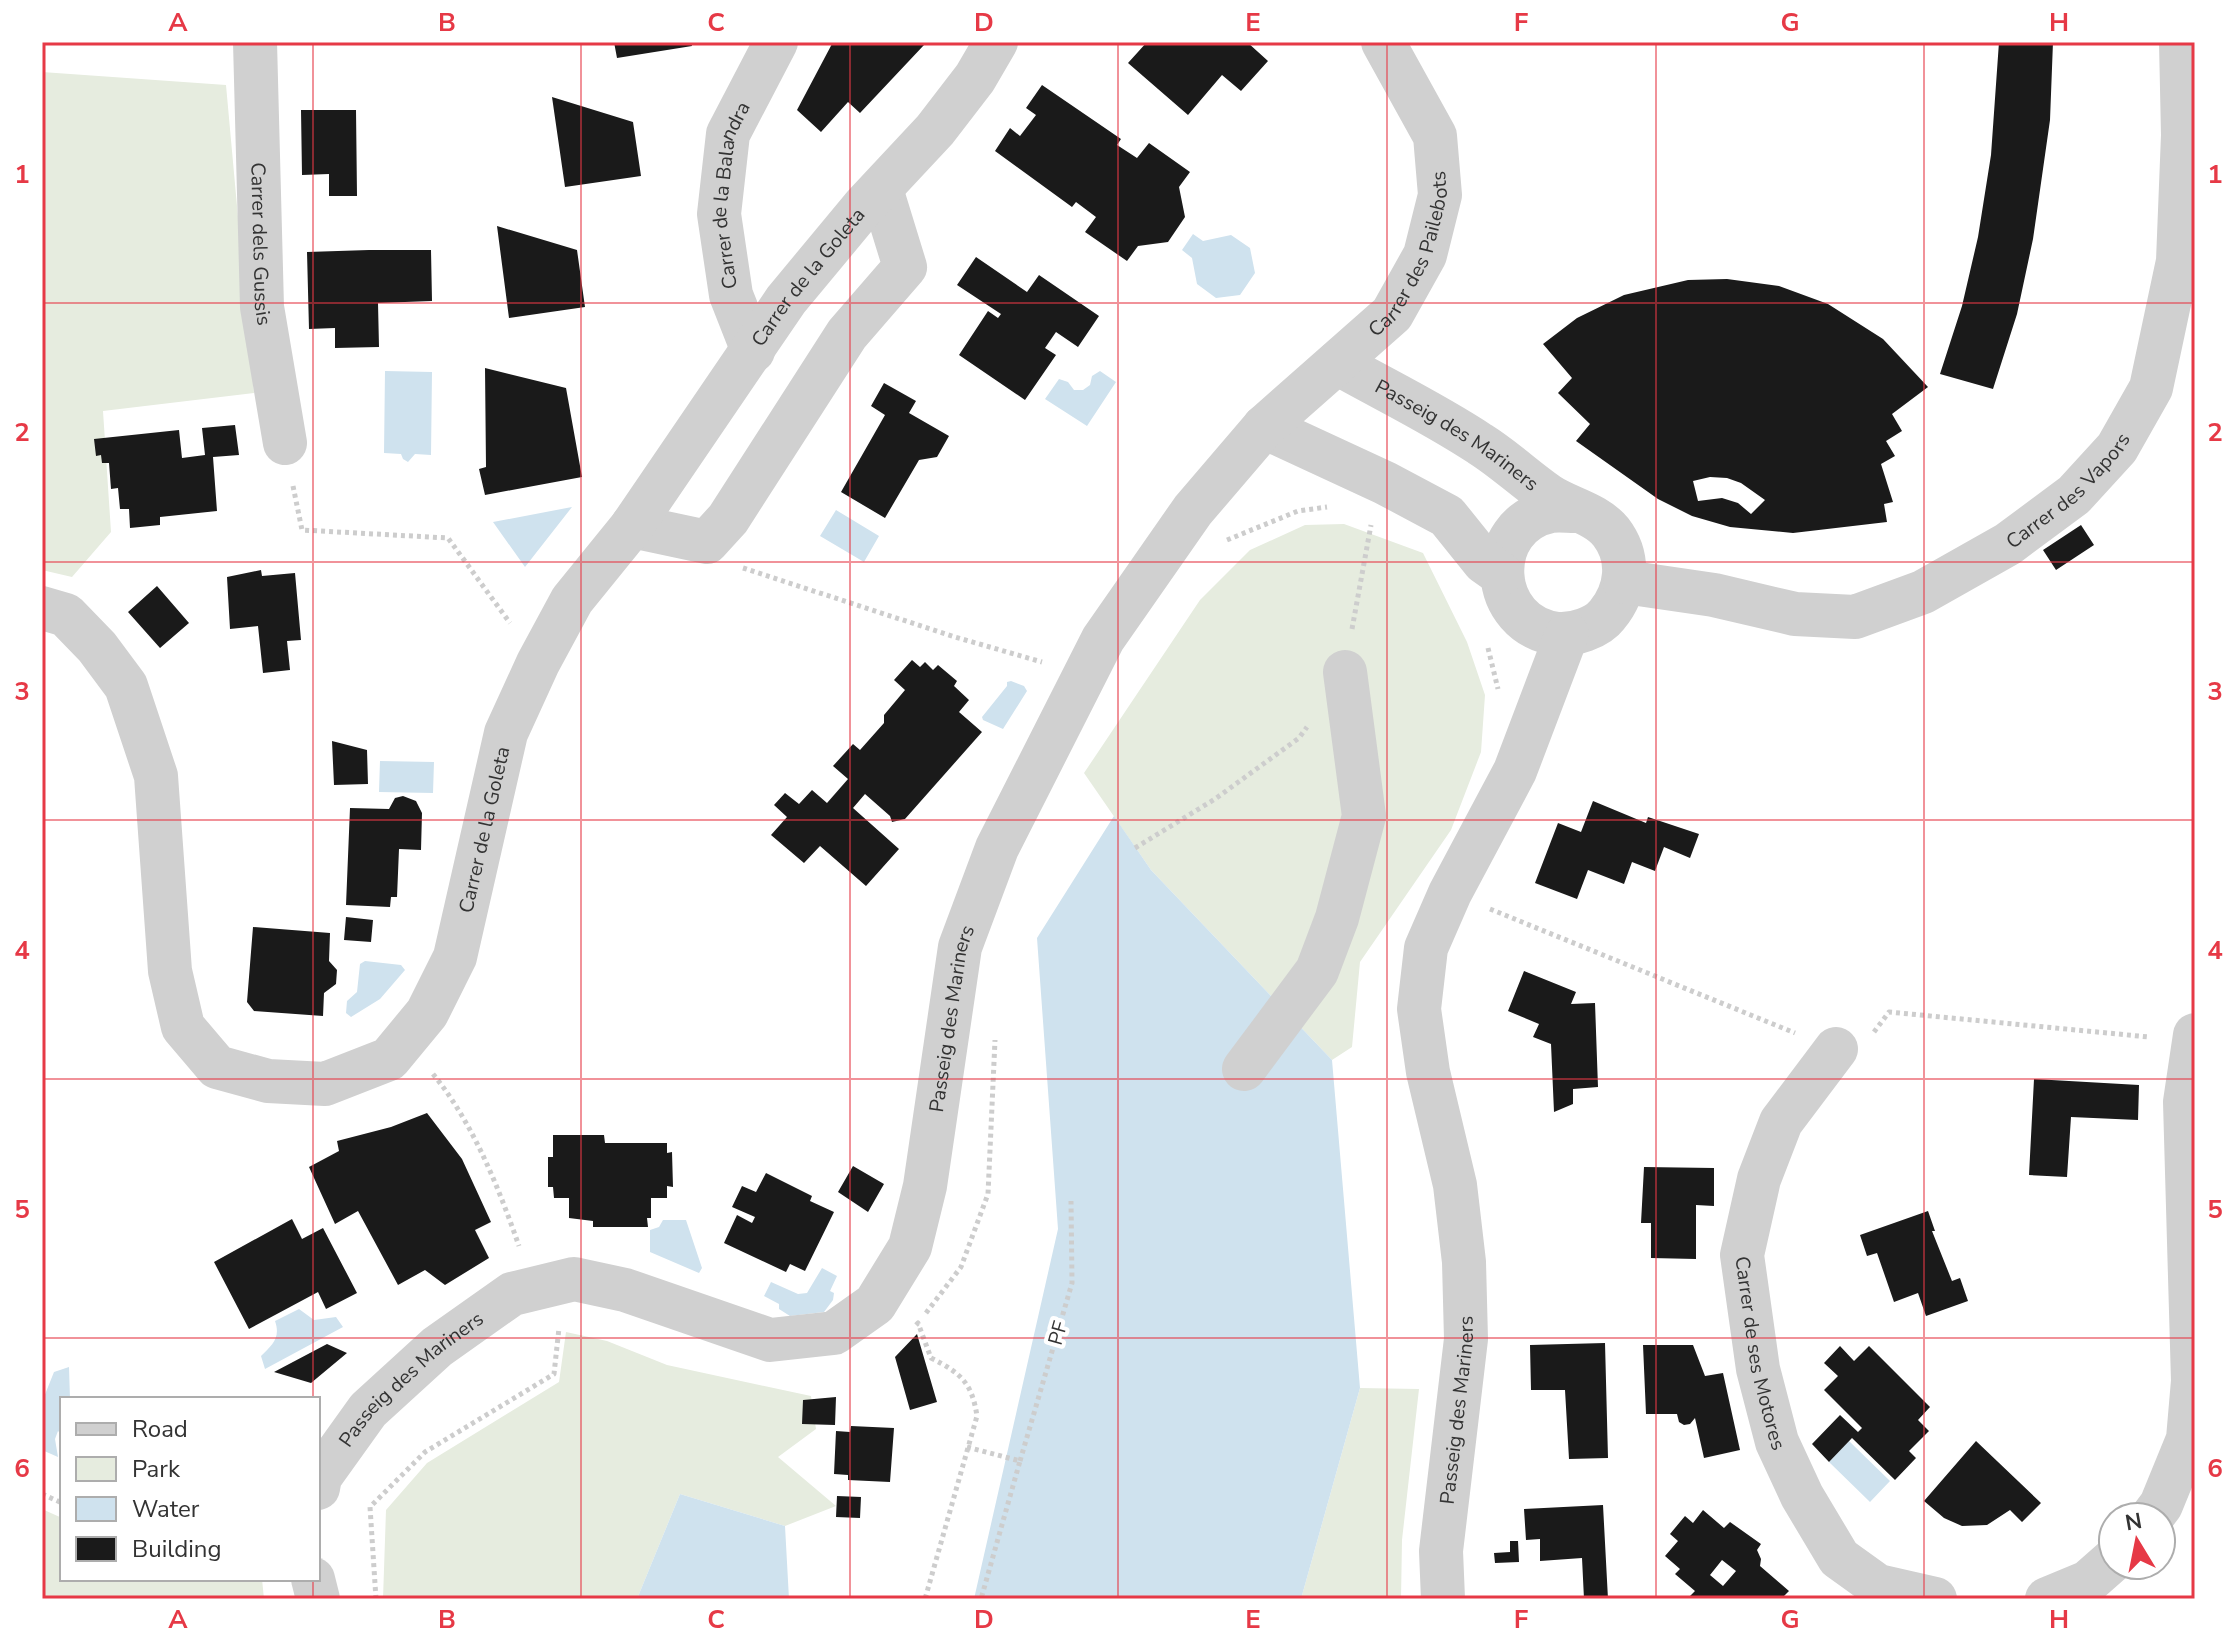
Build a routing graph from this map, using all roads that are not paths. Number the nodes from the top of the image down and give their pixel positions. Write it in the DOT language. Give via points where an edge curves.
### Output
graph roads {
  1 [pos="255,42"];
  2 [pos="776,42"];
  3 [pos="996,42"];
  4 [pos="1383,42"];
  5 [pos="2181,42"];
  6 [pos="881,189"];
  7 [pos="753,351"];
  8 [pos="1337,363"];
  9 [pos="1264,427"];
  10 [pos="285,443"];
  11 [pos="1575,511"];
  12 [pos="632,526"];
  13 [pos="1501,574"];
  14 [pos="1625,582"];
  15 [pos="42,608"];
  16 [pos="1567,634"];
  17 [pos="1345,672"];
  18 [pos="2194,1038"];
  19 [pos="1836,1049"];
  20 [pos="1244,1069"];
  21 [pos="320,1477"];
  22 [pos="2163,1501"];
  23 [pos="2097,1574"];
  24 [pos="1443,1599"];
  25 [pos="1935,1599"];
  26 [pos="2047,1599"];
  1 -- 10 [label="street, Carrer dels Gussis" via="262,307"];
  2 -- 7 [label="street, Carrer de la Balandra" via="728,134 719,214 731,295"];
  3 -- 6 [label="street, Carrer de la Goleta" via="935,130"];
  4 -- 8 [label="street, Carrer des Pailebots" via="1435,136 1440,195 1425,255 1392,314"];
  5 -- 14 [label="street, Carrer des Vapors" via="2178,261 2151,388 2117,448 2074,495 2008,544 1923,592 1855,617 1795,614"];
  6 -- 7 [label="street, Carrer de la Goleta" via="786,300"];
  6 -- 12 [label="street" via="905,267 847,334 728,519 707,542"];
  7 -- 12 [label="street, Carrer de la Goleta"];
  8 -- 9 [label="street, Carrer des Pailebots"];
  8 -- 11 [label="street, Passeig des Mariners" via="1480,444"];
  9 -- 13 [label="street" via="1447,516 1484,562"];
  9 -- 21 [label="street, Passeig des Mariners" via="1193,510 1103,639 997,848 960,947 925,1186 910,1247 875,1304 834,1333 770,1340 625,1290 574,1279 512,1294 437,1347 368,1410"];
  11 -- 13 [label="street" via="1553,510 1519,528"];
  11 -- 14 [label="street" via="1610,531 1624,557"];
  12 -- 15 [label="street, Carrer de la Goleta" via="572,600 506,733 455,957 427,1013 389,1059 325,1084 268,1081 217,1067 183,1027 170,971 156,776 126,686 66,615"];
  13 -- 16 [label="street" via="1520,617 1535,627"];
  14 -- 16 [label="street" via="1603,620"];
  16 -- 24 [label="street, Passeig des Mariners" via="1515,771 1426,948 1419,1009 1455,1185 1464,1262 1466,1339 1441,1551"];
  17 -- 20 [label="street" via="1364,816 1317,971"];
  18 -- 22 [label="street" via="2185,1102 2192,1396 2188,1439"];
  19 -- 25 [label="street, Carrer de ses Motores" via="1781,1122 1759,1179 1742,1255 1758,1369 1777,1442 1839,1558 1878,1586"];
  23 -- 26 [label="street"];
}
